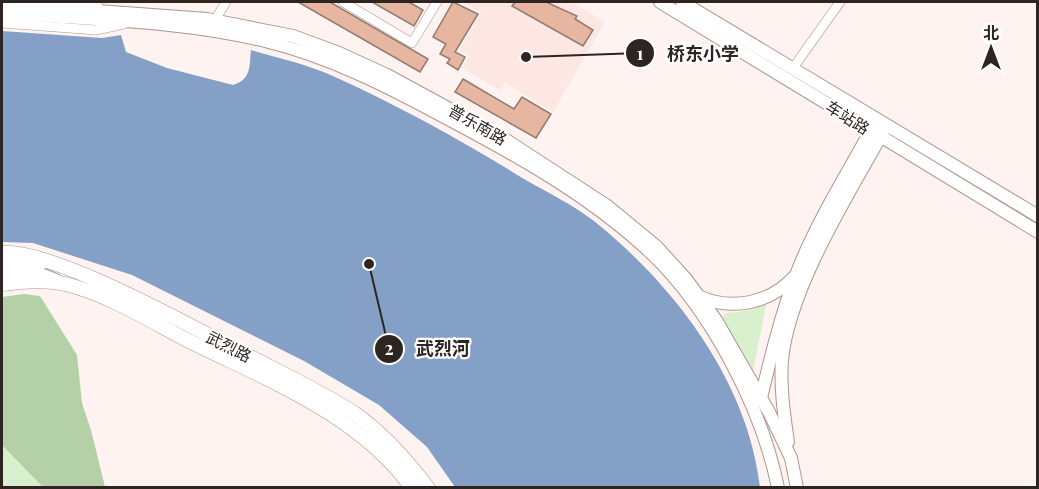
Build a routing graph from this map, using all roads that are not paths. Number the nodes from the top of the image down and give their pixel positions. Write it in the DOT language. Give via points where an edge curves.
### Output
graph roads {
  1 [pos="75,2"];
  2 [pos="226,2"];
  3 [pos="344,2"];
  4 [pos="437,2"];
  5 [pos="660,2"];
  6 [pos="682,2"];
  7 [pos="840,2"];
  8 [pos="2,4"];
  9 [pos="2,13"];
  10 [pos="129,17"];
  11 [pos="215,20"];
  12 [pos="2,23"];
  13 [pos="793,68"];
  14 [pos="882,122"];
  15 [pos="875,134"];
  16 [pos="1038,216"];
  17 [pos="1038,232"];
  18 [pos="2,253"];
  19 [pos="2,263"];
  20 [pos="2,272"];
  21 [pos="74,272"];
  22 [pos="797,274"];
  23 [pos="2,284"];
  24 [pos="68,285"];
  25 [pos="698,296"];
  26 [pos="761,398"];
  27 [pos="791,458"];
  28 [pos="412,488"];
  29 [pos="428,488"];
  30 [pos="778,488"];
  31 [pos="797,488"];
  1 -- 10 [label="street"];
  2 -- 11 [label="street"];
  3 -- 4 [label="street" via="412,43"];
  5 -- 15 [label="main road, 车站路"];
  6 -- 13 [label="main road, 车站路"];
  7 -- 13 [label="street"];
  8 -- 10 [label="main road, 普乐南路"];
  9 -- 10 [label="main road, 普乐南路"];
  10 -- 11 [label="main road, 普乐南路"];
  10 -- 12 [label="street" via="96,30"];
  10 -- 30 [label="main road, 普乐南路" via="265,41 336,63 466,128 572,191 651,253 688,296 738,378 761,427"];
  11 -- 25 [label="main road, 普乐南路" via="293,36 339,53 450,108 606,205 657,246"];
  13 -- 14 [label="main road, 车站路"];
  14 -- 15 [label="main road"];
  14 -- 16 [label="main road, 车站路"];
  15 -- 17 [label="main road, 车站路"];
  15 -- 22 [label="main road" via="812,238"];
  15 -- 27 [label="main road" via="803,287 788,332 781,384"];
  18 -- 21 [label="main road, 武烈路" via="33,256"];
  19 -- 21 [label="main road" via="37,263"];
  20 -- 24 [label="main road" via="38,273"];
  21 -- 29 [label="main road, 武烈路" via="177,319 354,414 406,458"];
  22 -- 25 [label="main road" via="779,291 742,304 718,304"];
  22 -- 26 [label="main road" via="781,318"];
  23 -- 24 [label="main road, 武烈路" via="53,281"];
  24 -- 28 [label="main road, 武烈路" via="95,294 314,403 377,449"];
  25 -- 26 [label="main road, 普乐南路"];
  26 -- 27 [label="main road, 普乐南路"];
  27 -- 31 [label="main road, 普乐南路"];
}
